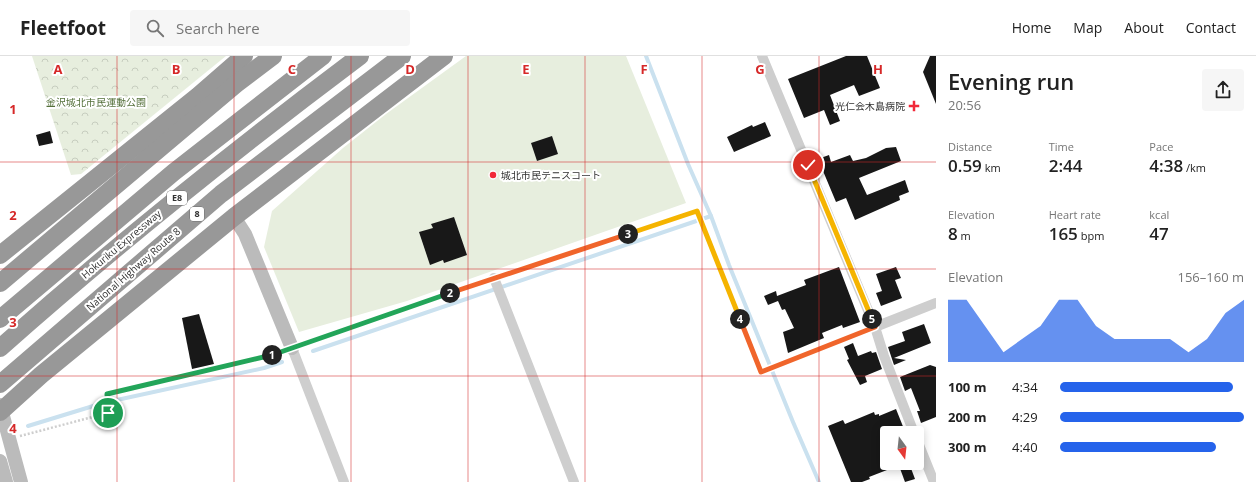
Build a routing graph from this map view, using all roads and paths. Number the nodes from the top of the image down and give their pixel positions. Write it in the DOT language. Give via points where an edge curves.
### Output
graph roads {
  1 [pos="244,56"];
  2 [pos="274,56"];
  3 [pos="323,56"];
  4 [pos="360,56"];
  5 [pos="402,56"];
  6 [pos="444,56"];
  7 [pos="763,56"];
  8 [pos="234,217"];
  9 [pos="0,255"];
  10 [pos="0,283"];
  11 [pos="497,285"];
  12 [pos="936,303"];
  13 [pos="0,319"];
  14 [pos="875,327"];
  15 [pos="0,348"];
  16 [pos="292,348"];
  17 [pos="0,384"];
  18 [pos="0,409"];
  19 [pos="911,426"];
  20 [pos="9,439"];
  21 [pos="924,457"];
  22 [pos="0,461"];
  23 [pos="6,482"];
  24 [pos="21,482"];
  25 [pos="344,482"];
  26 [pos="574,482"];
  27 [pos="934,482"];
  1 -- 9 [label="highway"];
  2 -- 10 [label="highway" via="236,84"];
  3 -- 13 [label="highway, E8" via="174,172"];
  4 -- 15 [label="highway, Hokuriku Expressway / E8" via="188,189 57,297"];
  5 -- 17 [label="highway, National Highway Route 8 / 8" via="221,194"];
  6 -- 8 [label="highway"];
  7 -- 14 [label="street"];
  8 -- 16 [label="street" via="245,234"];
  8 -- 18 [label="highway"];
  11 -- 14 [label="path" via="697,211 761,372"];
  11 -- 16 [label="path"];
  11 -- 26 [label="street"];
  12 -- 14 [label="street"];
  14 -- 19 [label="street"];
  16 -- 20 [label="path" via="281,353 107,394 108,413"];
  16 -- 25 [label="street"];
  18 -- 20 [label="street"];
  20 -- 24 [label="street"];
  21 -- 27 [label="street"];
  22 -- 23 [label="street"];
}
